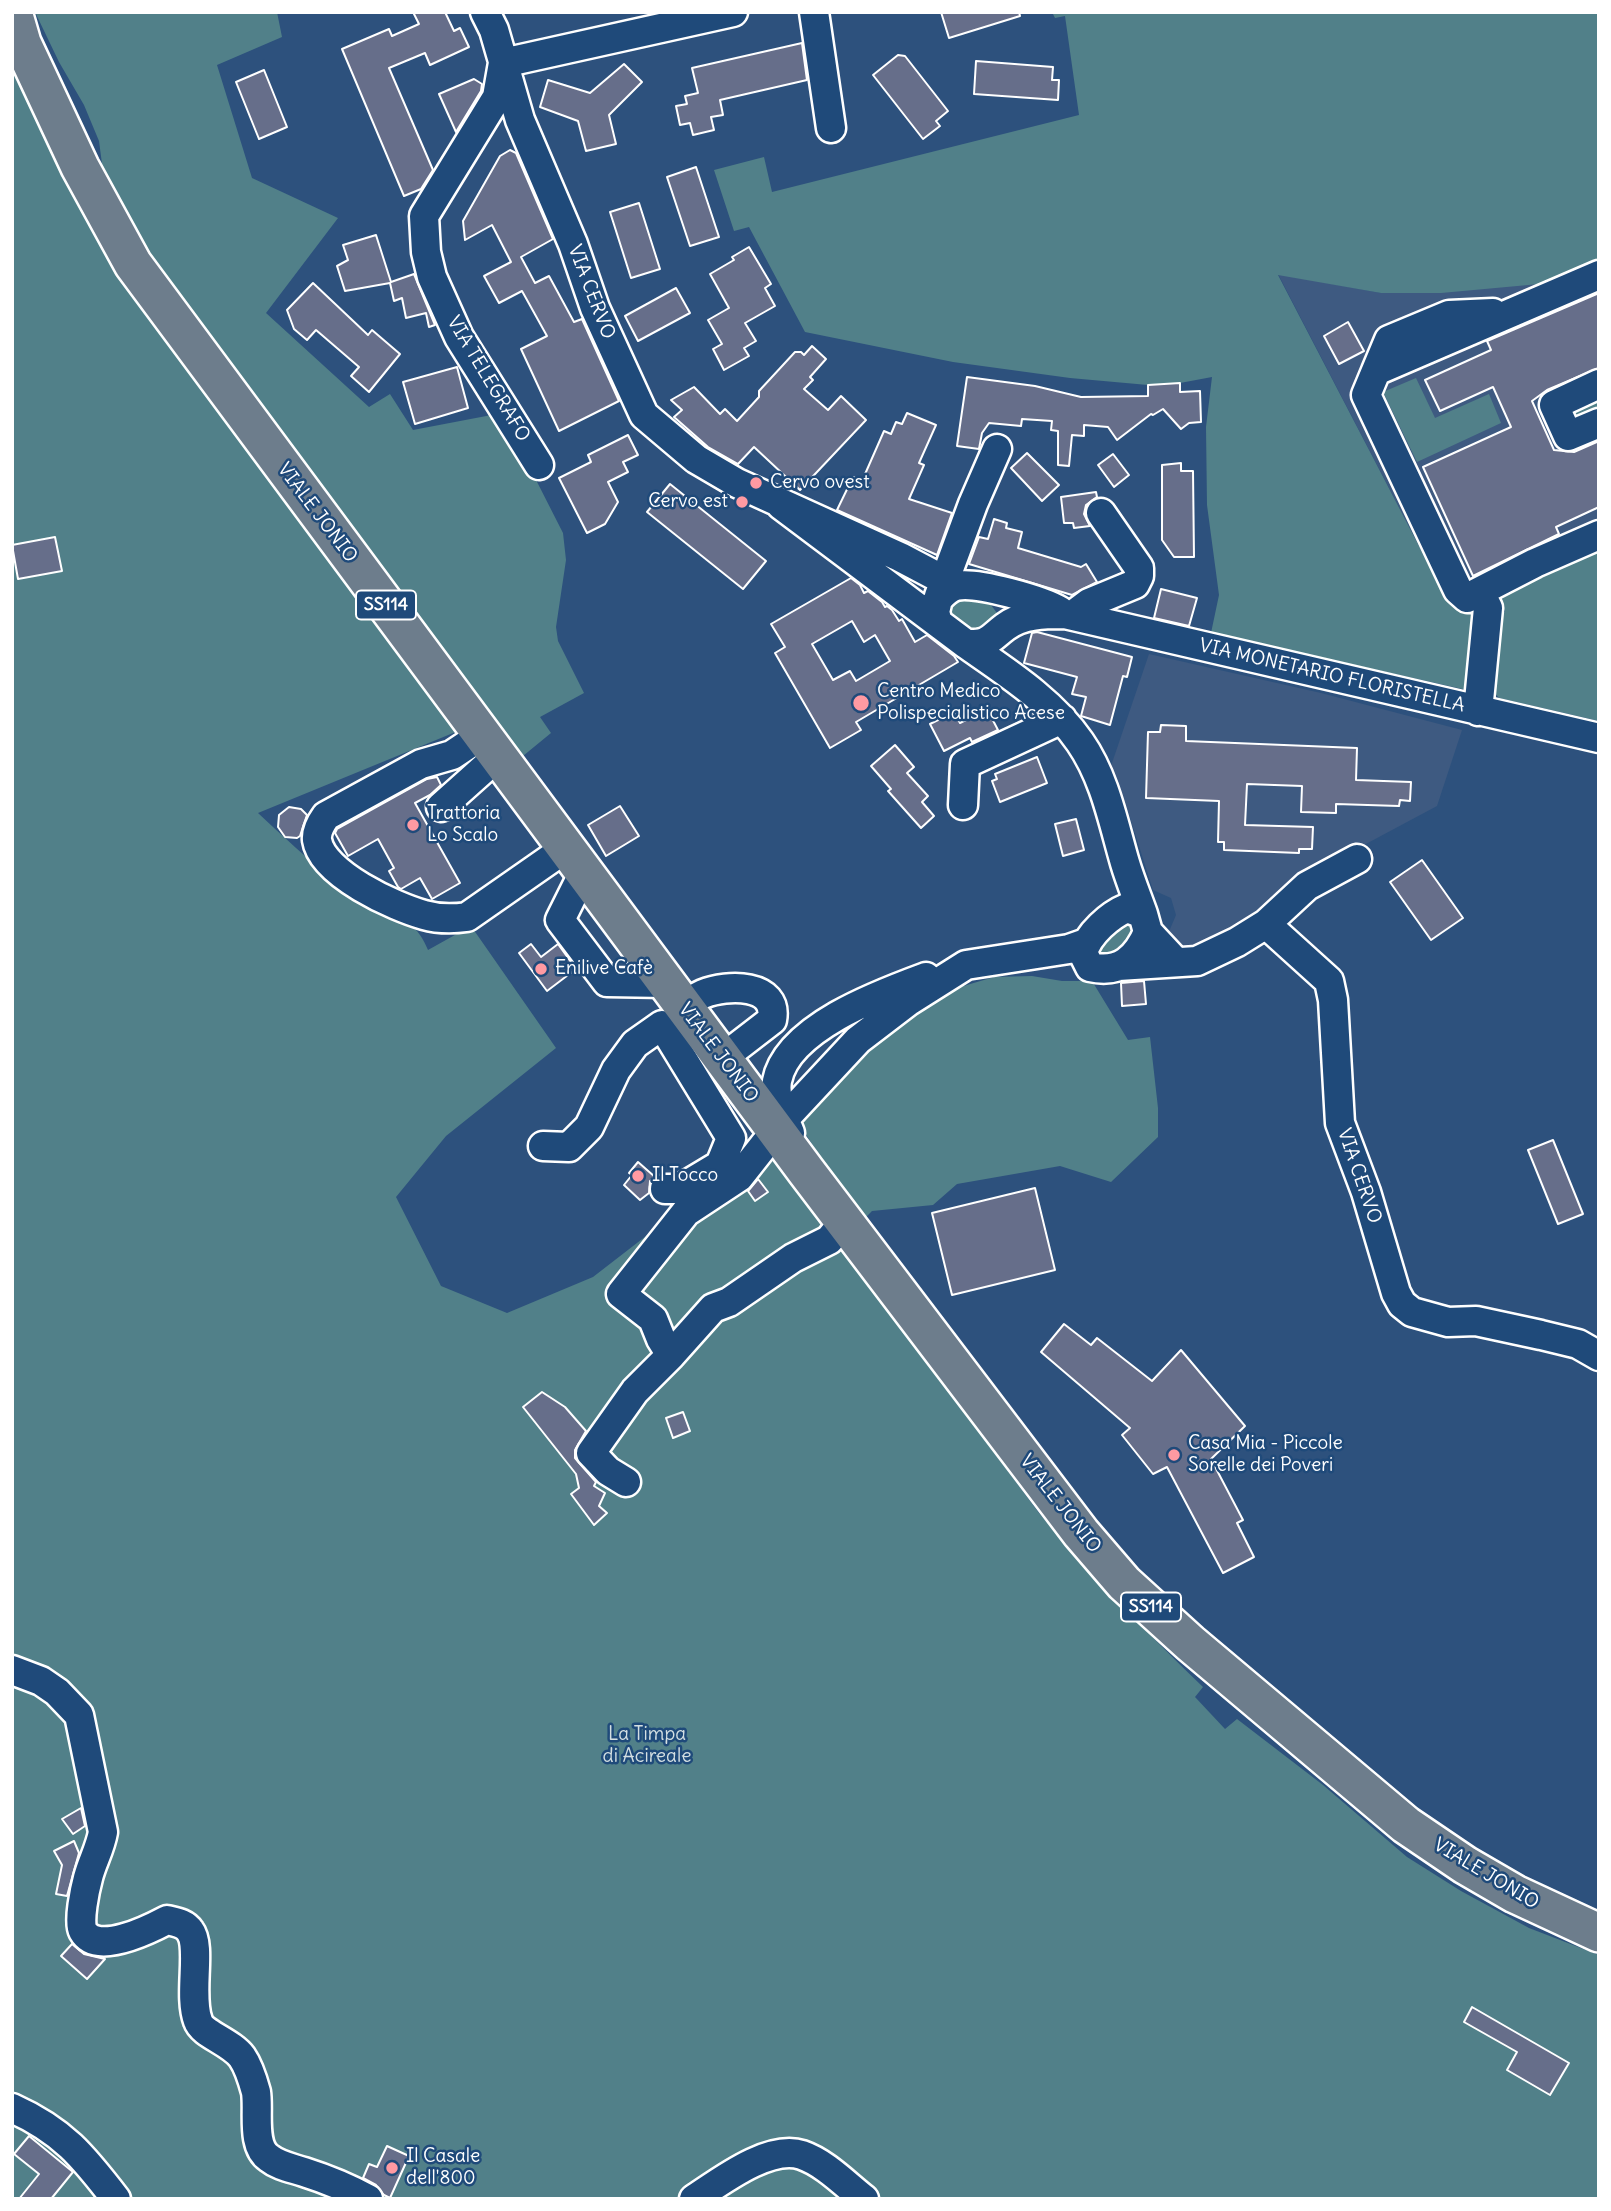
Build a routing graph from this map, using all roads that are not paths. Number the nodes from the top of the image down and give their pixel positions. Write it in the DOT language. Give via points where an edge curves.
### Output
graph roads {
  1 [pos="485,12"];
  2 [pos="733,12"];
  3 [pos="814,12"];
  4 [pos="704,15"];
  5 [pos="16,30"];
  6 [pos="503,63"];
  7 [pos="831,128"];
  8 [pos="1599,275"];
  9 [pos="1599,384"];
  10 [pos="1599,423"];
  11 [pos="997,449"];
  12 [pos="539,465"];
  13 [pos="781,505"];
  14 [pos="1101,513"];
  15 [pos="1599,535"];
  16 [pos="1480,592"];
  17 [pos="952,595"];
  18 [pos="1069,614"];
  19 [pos="1002,630"];
  20 [pos="966,644"];
  21 [pos="1009,674"];
  22 [pos="1478,711"];
  23 [pos="1062,719"];
  24 [pos="1599,738"];
  25 [pos="490,746"];
  26 [pos="963,804"];
  27 [pos="441,807"];
  28 [pos="1357,859"];
  29 [pos="575,860"];
  30 [pos="1125,864"];
  31 [pos="1114,914"];
  32 [pos="1146,923"];
  33 [pos="1266,925"];
  34 [pos="1088,955"];
  35 [pos="1175,961"];
  36 [pos="966,965"];
  37 [pos="1118,966"];
  38 [pos="675,995"];
  39 [pos="737,1047"];
  40 [pos="790,1113"];
  41 [pos="765,1144"];
  42 [pos="543,1146"];
  43 [pos="806,1171"];
  44 [pos="665,1189"];
  45 [pos="845,1222"];
  46 [pos="671,1356"];
  47 [pos="1599,1356"];
  48 [pos="626,1482"];
  49 [pos="12,1670"];
  50 [pos="1599,1933"];
  51 [pos="12,2108"];
  52 [pos="116,2199"];
  53 [pos="368,2199"];
  54 [pos="694,2199"];
  55 [pos="864,2199"];
  1 -- 6 [label="street, VIA CERVO"];
  2 -- 4 [label="street"];
  3 -- 7 [label="street"];
  4 -- 6 [label="street"];
  5 -- 25 [label="main road, VIALE JONIO / SS114" via="101,208 133,264"];
  6 -- 12 [label="street, VIA TELEGRAFO" via="497,97 424,216 426,252 459,337"];
  6 -- 13 [label="street, VIA CERVO" via="520,120 643,415 696,459"];
  8 -- 16 [label="street" via="1376,371 1366,394 1458,590 1466,598"];
  9 -- 10 [label="street" via="1554,405 1568,436"];
  11 -- 17 [label="street" via="973,504"];
  13 -- 17 [label="street"];
  13 -- 17 [label="street" via="900,557"];
  14 -- 18 [label="street" via="1139,568 1139,576 1135,584"];
  15 -- 16 [label="street"];
  16 -- 22 [label="street" via="1488,608"];
  17 -- 18 [label="street" via="1007,592"];
  17 -- 19 [label="street" via="999,601 1004,610"];
  17 -- 20 [label="street"];
  18 -- 19 [label="street" via="1025,617"];
  18 -- 22 [label="street, VIA MONETARIO FLORISTELLA"];
  19 -- 20 [label="street" via="991,641"];
  19 -- 21 [label="street" via="1001,649"];
  20 -- 21 [label="street"];
  21 -- 23 [label="street"];
  22 -- 24 [label="street, VIA MONETARIO FLORISTELLA"];
  23 -- 26 [label="street" via="965,764"];
  23 -- 30 [label="street" via="1097,773"];
  25 -- 27 [label="street"];
  25 -- 29 [label="main road, VIALE JONIO / SS114"];
  25 -- 29 [label="street" via="421,764 326,816 318,827 317,841 323,854 345,879 385,901 425,916 453,919 467,917"];
  28 -- 33 [label="street" via="1307,887"];
  29 -- 38 [label="main road, VIALE JONIO / SS114"];
  29 -- 38 [label="street" via="560,920 607,982"];
  30 -- 31 [label="street" via="1123,894"];
  30 -- 32 [label="street"];
  31 -- 32 [label="street" via="1127,908"];
  31 -- 34 [label="street"];
  32 -- 35 [label="street"];
  32 -- 37 [label="street" via="1142,947"];
  33 -- 35 [label="street" via="1197,961"];
  33 -- 47 [label="street, VIA CERVO" via="1329,981 1340,1123 1402,1304 1448,1322 1476,1321 1578,1344"];
  34 -- 36 [label="street" via="1033,955"];
  34 -- 37 [label="street" via="1105,971"];
  35 -- 37 [label="street"];
  36 -- 40 [label="street" via="858,1040"];
  36 -- 43 [label="street" via="874,997 808,1034 788,1054 777,1082 778,1102"];
  38 -- 39 [label="street" via="744,987 761,994 774,1010 772,1020"];
  38 -- 43 [label="main road, VIALE JONIO / SS114"];
  41 -- 46 [label="street" via="738,1177 686,1212 621,1294 653,1319"];
  42 -- 44 [label="street" via="569,1147 589,1127 615,1070 635,1044 662,1025 703,1076 732,1138 720,1165 680,1189"];
  43 -- 45 [label="main road, VIALE JONIO / SS114"];
  45 -- 46 [label="street" via="829,1240 713,1308"];
  45 -- 50 [label="main road, VIALE JONIO / SS114" via="1124,1583 1406,1825 1515,1895"];
  46 -- 48 [label="street" via="635,1391 592,1453"];
  49 -- 53 [label="street" via="41,1681 79,1715 103,1832 87,1881 81,1919 85,1935 104,1943 143,1933 167,1920 191,1931 197,1948 193,1990 197,2019 200,2027 234,2047 244,2059 256,2094 260,2147 266,2157"];
  51 -- 52 [label="street" via="57,2133 81,2154"];
  54 -- 55 [label="street" via="752,2162 800,2154"];
}
